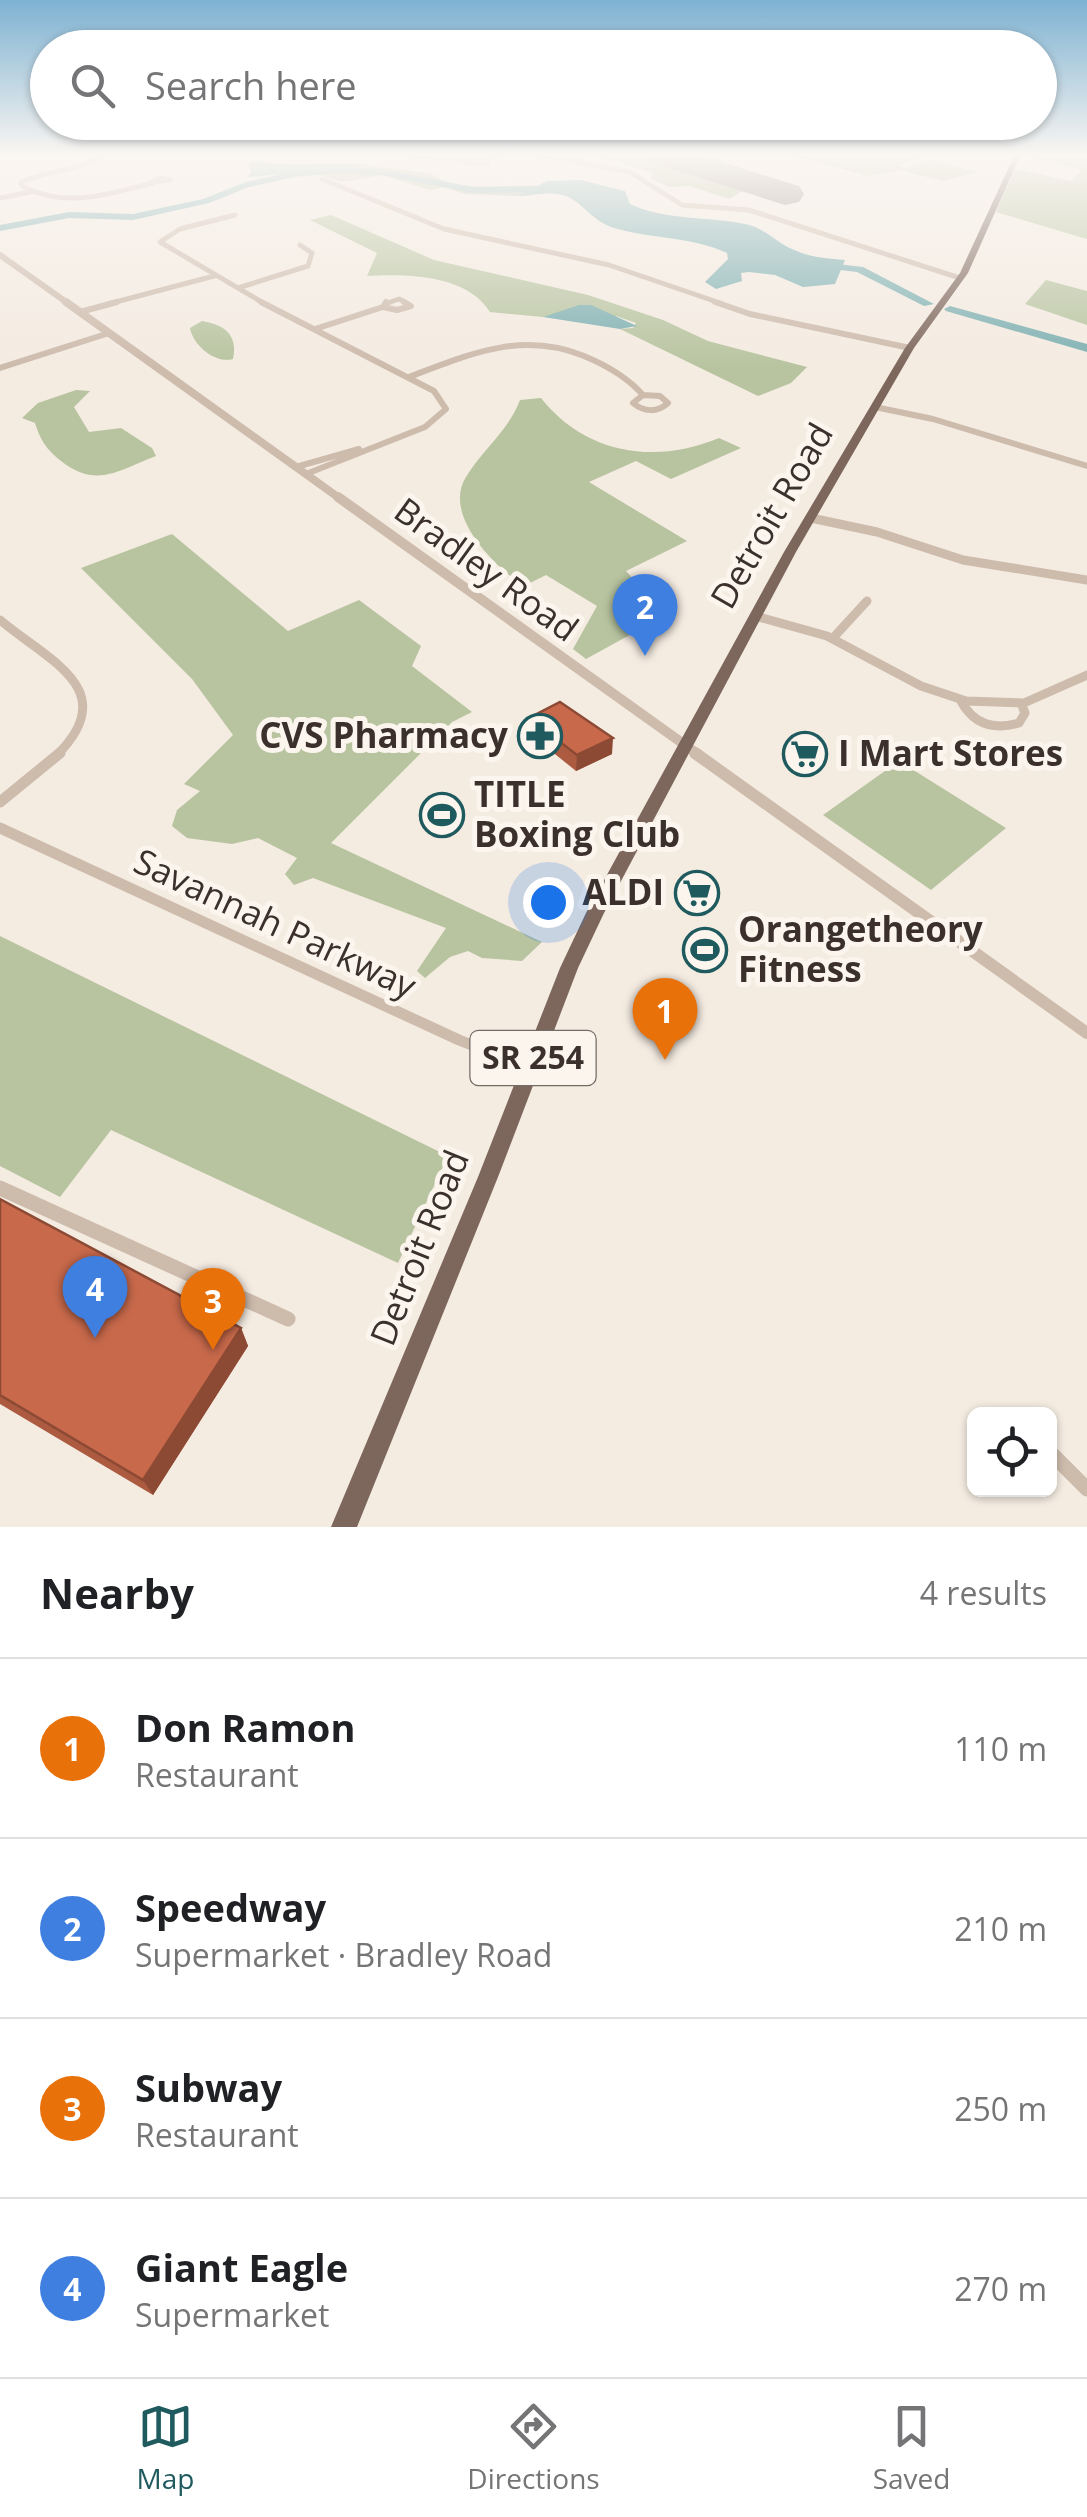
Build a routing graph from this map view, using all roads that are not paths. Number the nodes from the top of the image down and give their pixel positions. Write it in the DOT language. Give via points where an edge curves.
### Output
graph roads {
  1 [pos="197,225"];
  2 [pos="433,225"];
  3 [pos="796,225"];
  4 [pos="985,225"];
  5 [pos="300,245"];
  6 [pos="0,255"];
  7 [pos="214,276"];
  8 [pos="960,278"];
  9 [pos="238,288"];
  10 [pos="384,307"];
  11 [pos="80,312"];
  12 [pos="314,330"];
  13 [pos="109,333"];
  14 [pos="910,348"];
  15 [pos="0,368"];
  16 [pos="409,377"];
  17 [pos="643,396"];
  18 [pos="875,407"];
  19 [pos="1087,466"];
  20 [pos="301,470"];
  21 [pos="810,518"];
  22 [pos="1087,580"];
  23 [pos="867,601"];
  24 [pos="755,616"];
  25 [pos="0,620"];
  26 [pos="833,638"];
  27 [pos="1087,676"];
  28 [pos="961,701"];
  29 [pos="1021,703"];
  30 [pos="683,746"];
  31 [pos="0,802"];
  32 [pos="0,828"];
  33 [pos="1087,1033"];
  34 [pos="529,1068"];
  35 [pos="0,1188"];
  36 [pos="288,1319"];
  37 [pos="1057,1459"];
  38 [pos="1087,1489"];
  39 [pos="344,1527"];
  1 -- 7 [label="street" via="160,242"];
  2 -- 14 [label="street" via="608,266 764,318"];
  3 -- 8 [label="street"];
  4 -- 8 [label="main road, Detroit Road / SR 254"];
  5 -- 9 [label="street" via="312,253 308,266"];
  6 -- 11 [label="street, Bradley Road"];
  7 -- 9 [label="street"];
  7 -- 11 [label="street"];
  8 -- 14 [label="main road, Detroit Road / SR 254"];
  9 -- 12 [label="street"];
  10 -- 12 [label="street"];
  11 -- 13 [label="street, Bradley Road"];
  12 -- 16 [label="street"];
  13 -- 15 [label="street"];
  13 -- 20 [label="street, Bradley Road"];
  14 -- 18 [label="main road, Detroit Road / SR 254"];
  16 -- 17 [label="street" via="512,342 546,342 612,369"];
  16 -- 20 [label="street" via="434,391 446,408 426,427"];
  18 -- 19 [label="street"];
  18 -- 21 [label="main road, Detroit Road / SR 254"];
  20 -- 30 [label="street, Bradley Road"];
  21 -- 22 [label="street" via="963,560"];
  21 -- 24 [label="main road, Detroit Road / SR 254"];
  23 -- 26 [label="street"];
  24 -- 26 [label="street"];
  24 -- 30 [label="main road, Detroit Road / SR 254"];
  25 -- 31 [label="street" via="64,669 87,707 80,730"];
  26 -- 28 [label="street" via="918,686"];
  27 -- 29 [label="street"];
  28 -- 29 [label="street"];
  28 -- 29 [label="street" via="966,714 993,726 1019,724 1026,713"];
  30 -- 33 [label="street, Bradley Road"];
  30 -- 34 [label="main road, Detroit Road / SR 254" via="595,913"];
  32 -- 34 [label="street, Savannah Parkway"];
  34 -- 39 [label="main road, Detroit Road / SR 254"];
  35 -- 36 [label="street"];
  37 -- 38 [label="street"];
}
